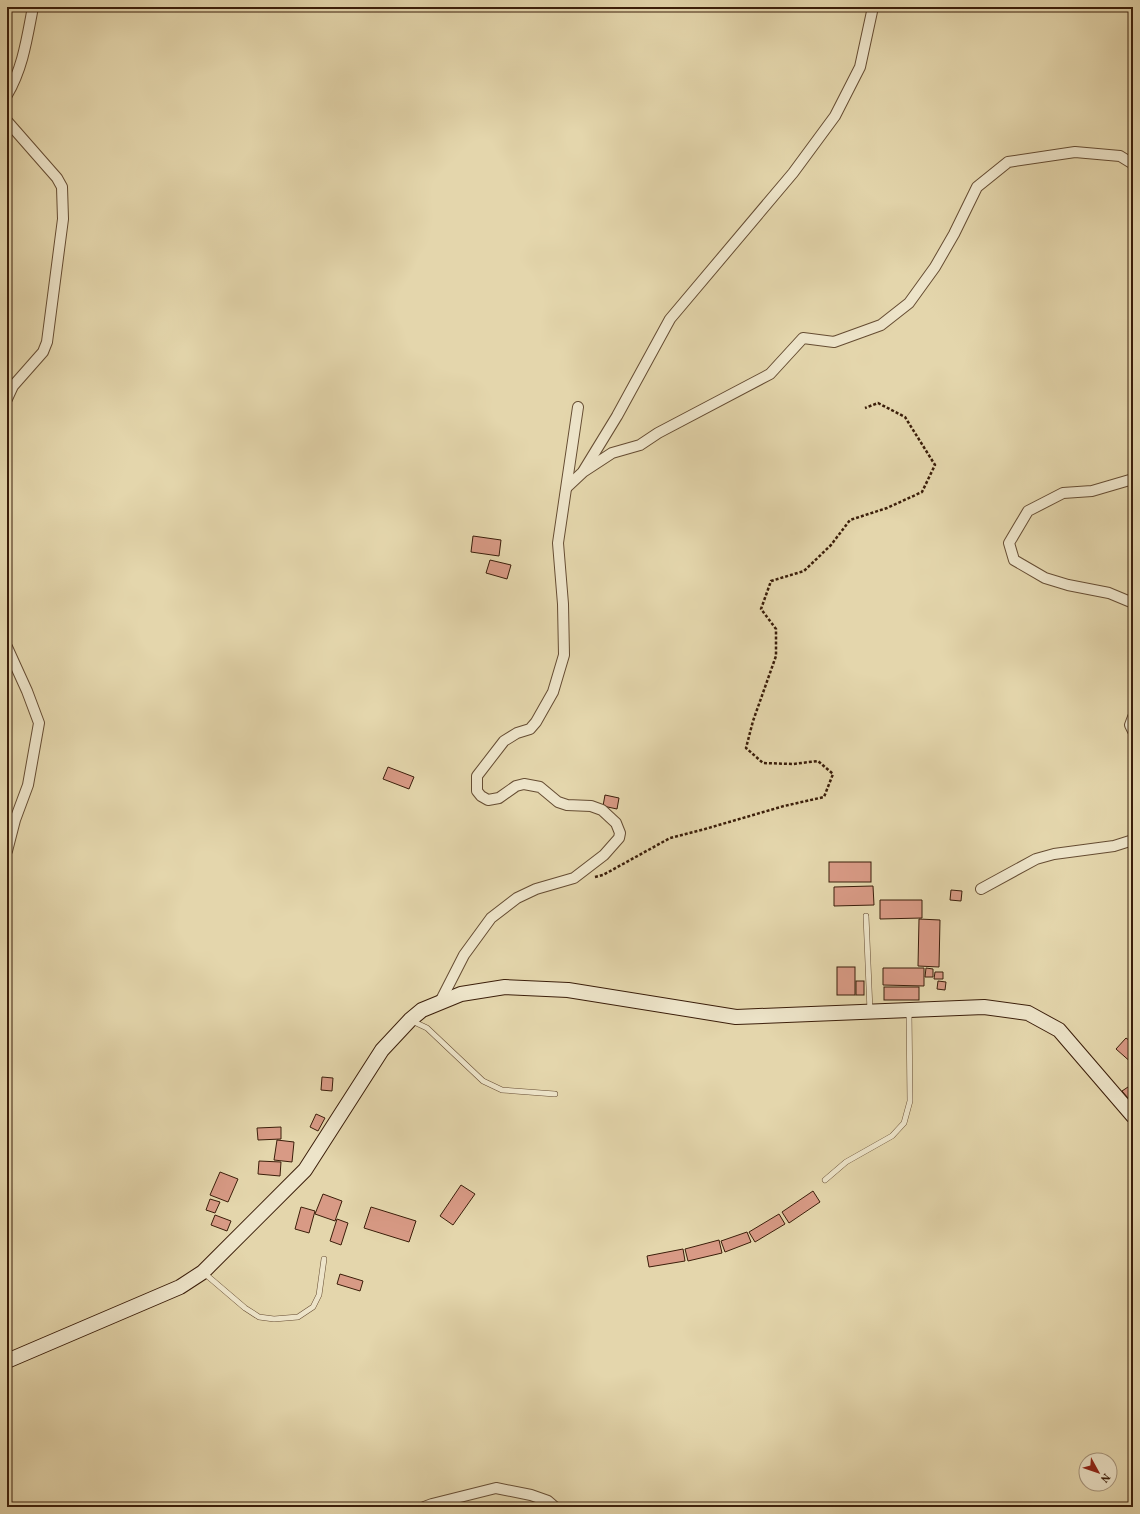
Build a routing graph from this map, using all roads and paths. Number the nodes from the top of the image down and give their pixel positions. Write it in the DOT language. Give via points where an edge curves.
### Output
graph roads {
  1 [pos="33,7"];
  2 [pos="873,7"];
  3 [pos="7,95"];
  4 [pos="7,121"];
  5 [pos="1133,164"];
  6 [pos="7,399"];
  7 [pos="578,407"];
  8 [pos="865,408"];
  9 [pos="583,472"];
  10 [pos="1133,479"];
  11 [pos="567,487"];
  12 [pos="1133,603"];
  13 [pos="7,647"];
  14 [pos="1133,717"];
  15 [pos="1133,731"];
  16 [pos="1133,840"];
  17 [pos="7,851"];
  18 [pos="588,878"];
  19 [pos="981,889"];
  20 [pos="866,916"];
  21 [pos="440,1002"];
  22 [pos="909,1011"];
  23 [pos="870,1012"];
  24 [pos="410,1020"];
  25 [pos="555,1094"];
  26 [pos="1133,1116"];
  27 [pos="825,1180"];
  28 [pos="324,1259"];
  29 [pos="203,1272"];
  30 [pos="7,1361"];
  31 [pos="424,1507"];
  32 [pos="556,1507"];
  1 -- 3 [label="street" via="25,53 16,80"];
  2 -- 9 [label="street" via="860,67 835,116 793,172 670,319"];
  4 -- 6 [label="street" via="57,178 62,187 63,219 47,342 43,352 13,386"];
  5 -- 9 [label="street" via="1120,156 1075,152 1008,162 977,187 935,267 909,303 881,325 834,342 803,338 770,374 640,445 612,453"];
  7 -- 11 [label="street"];
  8 -- 18 [label="path" via="878,403 905,417 935,465 922,492 887,508 850,520 831,545 804,571 771,581 761,609 776,629 776,656 746,748 763,763 793,764 818,761 833,774 824,797 670,838 603,875"];
  9 -- 11 [label="street"];
  10 -- 12 [label="street" via="1092,491 1063,493 1028,511 1009,543 1014,560 1045,578 1068,586 1109,593"];
  11 -- 21 [label="street" via="558,543 564,655 553,692 536,722 530,729 504,740 477,776 477,791 488,800 499,798 516,786 524,784 540,787 558,802 566,805 591,806 602,810 616,823 620,833 604,855 574,878 536,889 517,898 491,918 464,955"];
  13 -- 17 [label="street" via="39,723 28,785"];
  14 -- 15 [label="street" via="1130,725"];
  16 -- 19 [label="street" via="1114,846 1036,859"];
  20 -- 23 [label="lane"];
  21 -- 23 [label="main road" via="461,994 504,987 568,990 736,1017"];
  21 -- 24 [label="main road" via="422,1010"];
  22 -- 23 [label="main road"];
  22 -- 26 [label="main road" via="984,1007 1028,1013 1059,1030"];
  22 -- 27 [label="lane" via="910,1101 904,1124 892,1136 846,1162"];
  24 -- 25 [label="lane" via="427,1028 483,1081 502,1090"];
  24 -- 29 [label="main road" via="382,1050 305,1170"];
  28 -- 29 [label="lane" via="319,1295 313,1307 298,1317 259,1317"];
  29 -- 30 [label="main road" via="180,1287"];
  31 -- 32 [label="street" via="496,1488 531,1495"];
}
